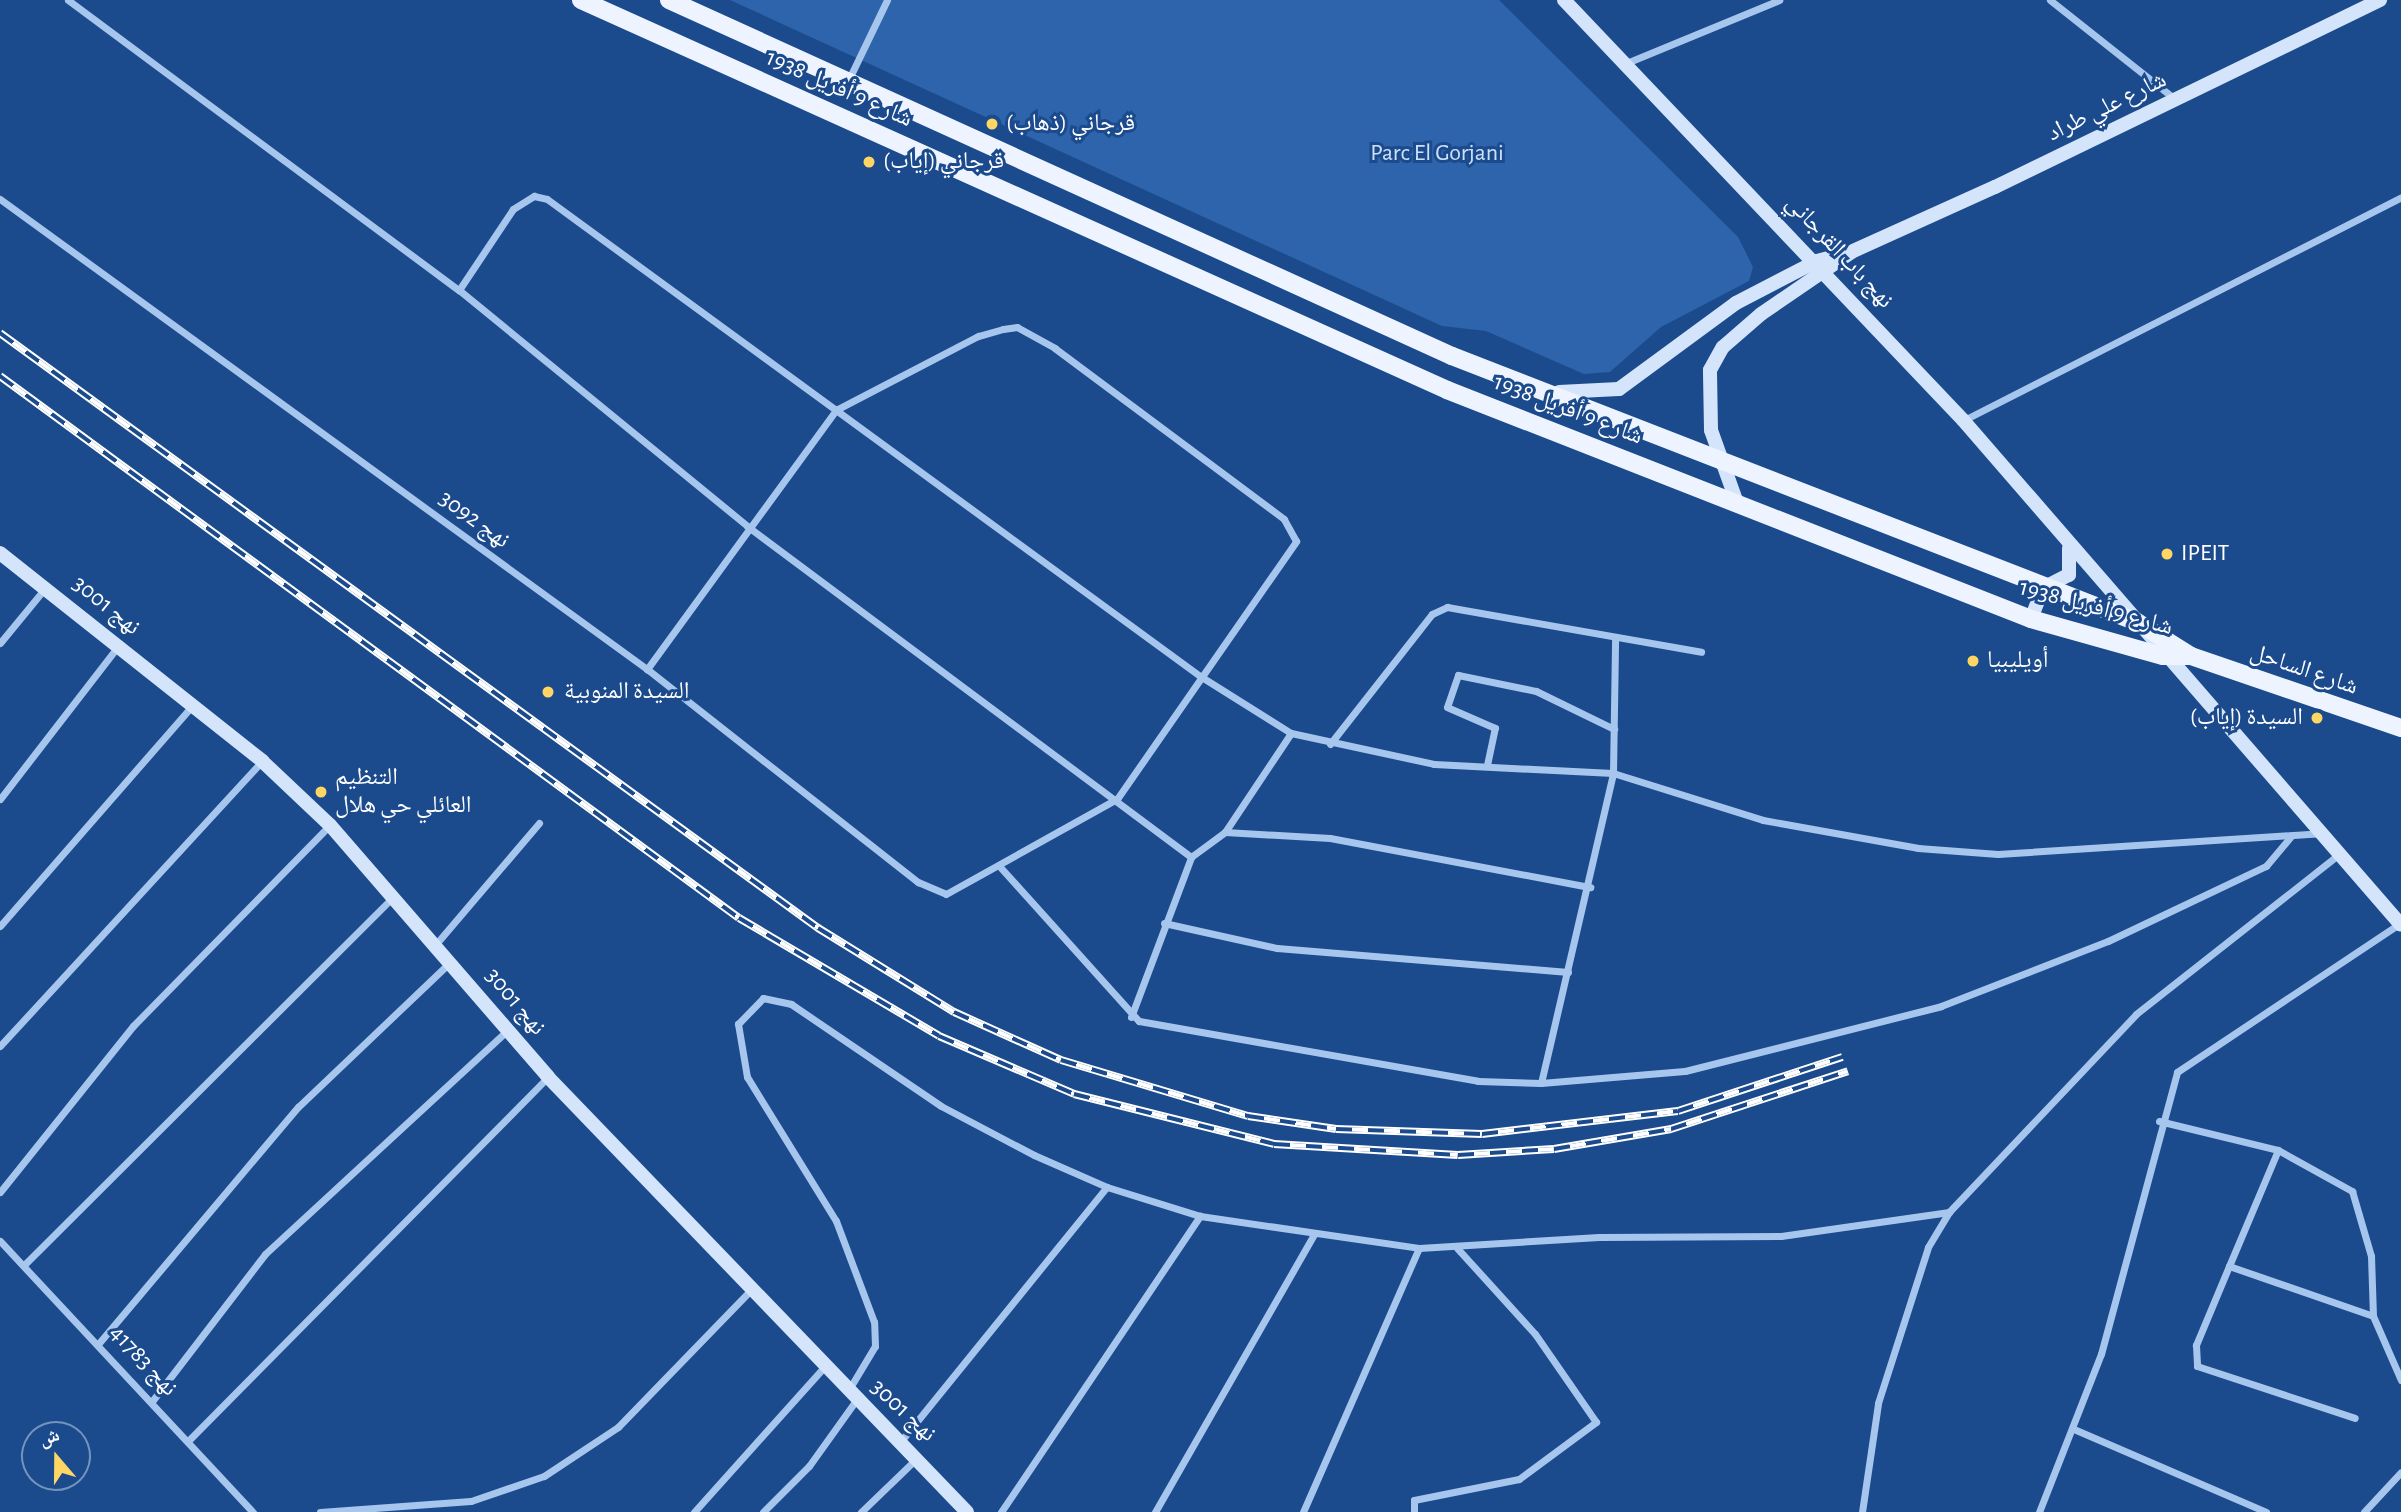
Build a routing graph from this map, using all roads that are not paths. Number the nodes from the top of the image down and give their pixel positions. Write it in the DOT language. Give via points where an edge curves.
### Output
graph roads {
  1 [pos="68,0"];
  2 [pos="580,0"];
  3 [pos="669,0"];
  4 [pos="887,0"];
  5 [pos="1564,0"];
  6 [pos="1779,0"];
  7 [pos="2050,0"];
  8 [pos="2380,0"];
  9 [pos="1623,65"];
  10 [pos="848,81"];
  11 [pos="2175,99"];
  12 [pos="2401,197"];
  13 [pos="0,199"];
  14 [pos="1852,252"];
  15 [pos="1817,261"];
  16 [pos="1828,274"];
  17 [pos="459,290"];
  18 [pos="1548,391"];
  19 [pos="836,410"];
  20 [pos="1963,420"];
  21 [pos="1721,466"];
  22 [pos="1736,499"];
  23 [pos="747,526"];
  24 [pos="2069,546"];
  25 [pos="0,553"];
  26 [pos="46,587"];
  27 [pos="2043,588"];
  28 [pos="2031,620"];
  29 [pos="2137,622"];
  30 [pos="1615,639"];
  31 [pos="0,643"];
  32 [pos="119,645"];
  33 [pos="1701,652"];
  34 [pos="2163,656"];
  35 [pos="2190,656"];
  36 [pos="647,669"];
  37 [pos="1200,676"];
  38 [pos="193,704"];
  39 [pos="2401,728"];
  40 [pos="1614,729"];
  41 [pos="1291,733"];
  42 [pos="1330,744"];
  43 [pos="262,761"];
  44 [pos="1487,765"];
  45 [pos="1613,773"];
  46 [pos="0,799"];
  47 [pos="1117,799"];
  48 [pos="539,823"];
  49 [pos="330,825"];
  50 [pos="1225,832"];
  51 [pos="2321,833"];
  52 [pos="2292,835"];
  53 [pos="2338,855"];
  54 [pos="1191,857"];
  55 [pos="1002,868"];
  56 [pos="1590,887"];
  57 [pos="396,895"];
  58 [pos="1164,923"];
  59 [pos="2400,924"];
  60 [pos="0,926"];
  61 [pos="436,944"];
  62 [pos="451,961"];
  63 [pos="1568,972"];
  64 [pos="1131,1017"];
  65 [pos="509,1029"];
  66 [pos="0,1046"];
  67 [pos="548,1077"];
  68 [pos="1541,1083"];
  69 [pos="2159,1121"];
  70 [pos="2278,1150"];
  71 [pos="1107,1187"];
  72 [pos="0,1192"];
  73 [pos="1949,1212"];
  74 [pos="1200,1216"];
  75 [pos="1314,1234"];
  76 [pos="0,1241"];
  77 [pos="1419,1248"];
  78 [pos="1457,1248"];
  79 [pos="24,1265"];
  80 [pos="2229,1266"];
  81 [pos="749,1292"];
  82 [pos="2373,1316"];
  83 [pos="99,1343"];
  84 [pos="823,1368"];
  85 [pos="2401,1380"];
  86 [pos="852,1395"];
  87 [pos="153,1400"];
  88 [pos="2355,1419"];
  89 [pos="2076,1430"];
  90 [pos="190,1440"];
  91 [pos="901,1441"];
  92 [pos="918,1456"];
  93 [pos="2401,1472"];
  94 [pos="253,1512"];
  95 [pos="320,1512"];
  96 [pos="694,1512"];
  97 [pos="762,1512"];
  98 [pos="861,1512"];
  99 [pos="967,1512"];
  100 [pos="1001,1512"];
  101 [pos="1155,1512"];
  102 [pos="1303,1512"];
  103 [pos="1414,1512"];
  104 [pos="1862,1512"];
  105 [pos="2039,1512"];
  106 [pos="2266,1512"];
  107 [pos="2364,1512"];
  1 -- 17 [label="street"];
  2 -- 22 [label="main road, شارع 9 أفريل 1938" via="1447,390"];
  3 -- 10 [label="main road, شارع 9 أفريل 1938"];
  4 -- 10 [label="street"];
  5 -- 9 [label="street, نهج باب القرجاني"];
  6 -- 9 [label="street"];
  7 -- 11 [label="street"];
  8 -- 11 [label="street, شارع علي طراد"];
  9 -- 15 [label="street, نهج باب القرجاني"];
  10 -- 18 [label="main road, شارع 9 أفريل 1938" via="1452,356"];
  11 -- 14 [label="street, شارع علي طراد"];
  12 -- 20 [label="street"];
  13 -- 36 [label="street, نهج 3092"];
  14 -- 15 [label="street, شارع علي طراد"];
  14 -- 16 [label="street, شارع علي طراد"];
  15 -- 16 [label="street, نهج باب القرجاني"];
  15 -- 18 [label="street, شارع علي طراد" via="1736,303 1619,389"];
  16 -- 20 [label="street, نهج باب القرجاني"];
  16 -- 21 [label="street, شارع علي طراد" via="1762,314 1716,358 1706,390"];
  17 -- 19 [label="street" via="513,209 534,196 547,199"];
  17 -- 23 [label="street"];
  18 -- 21 [label="main road, شارع 9 أفريل 1938"];
  19 -- 23 [label="street"];
  19 -- 37 [label="street"];
  19 -- 37 [label="street" via="978,336 1017,327 1055,348 1293,529 1291,553"];
  20 -- 24 [label="street, نهج باب القرجاني"];
  21 -- 22 [label="street, شارع علي طراد"];
  21 -- 27 [label="main road, شارع 9 أفريل 1938"];
  22 -- 28 [label="main road, شارع 9 أفريل 1938"];
  23 -- 36 [label="street"];
  23 -- 47 [label="street"];
  24 -- 27 [label="street" via="2069,575"];
  24 -- 29 [label="street, نهج باب القرجاني"];
  25 -- 26 [label="street, نهج 3001"];
  26 -- 31 [label="street"];
  26 -- 32 [label="street, نهج 3001"];
  27 -- 28 [label="street"];
  27 -- 29 [label="main road, شارع 9 أفريل 1938"];
  28 -- 34 [label="main road, شارع 9 أفريل 1938"];
  29 -- 34 [label="street, نهج باب القرجاني"];
  29 -- 35 [label="main road, شارع 9 أفريل 1938"];
  30 -- 33 [label="street"];
  30 -- 40 [label="street"];
  30 -- 42 [label="street" via="1447,607 1432,614"];
  32 -- 38 [label="street, نهج 3001"];
  32 -- 46 [label="street"];
  34 -- 35 [label="main road, شارع 9 أفريل 1938"];
  34 -- 51 [label="street, نهج باب القرجاني"];
  35 -- 39 [label="main road, شارع الساحل"];
  36 -- 55 [label="street, نهج 3092" via="918,882 946,894"];
  37 -- 41 [label="street"];
  37 -- 47 [label="street"];
  38 -- 43 [label="street, نهج 3001"];
  38 -- 60 [label="street"];
  40 -- 44 [label="street" via="1536,691 1458,675 1447,707 1495,728"];
  40 -- 45 [label="street"];
  41 -- 42 [label="street"];
  41 -- 50 [label="street"];
  42 -- 44 [label="street" via="1422,763"];
  43 -- 49 [label="street, نهج 3001"];
  43 -- 66 [label="street"];
  44 -- 45 [label="street"];
  45 -- 52 [label="street" via="1763,820 1918,848 1998,854"];
  45 -- 56 [label="street"];
  47 -- 54 [label="street"];
  47 -- 55 [label="street"];
  48 -- 61 [label="street"];
  49 -- 57 [label="street, نهج 3001"];
  49 -- 72 [label="street" via="133,1026"];
  50 -- 54 [label="street"];
  50 -- 56 [label="street" via="1344,840"];
  51 -- 52 [label="street"];
  51 -- 53 [label="street, نهج باب القرجاني"];
  52 -- 68 [label="street" via="2266,866 2108,942 1941,1006 1685,1071"];
  53 -- 59 [label="street, نهج باب القرجاني"];
  53 -- 73 [label="street" via="2136,1014"];
  54 -- 58 [label="street"];
  55 -- 64 [label="street"];
  56 -- 63 [label="street"];
  57 -- 61 [label="street, نهج 3001"];
  57 -- 79 [label="street"];
  58 -- 63 [label="street" via="1277,948"];
  58 -- 64 [label="street"];
  59 -- 69 [label="street" via="2193,1056 2168,1087"];
  61 -- 62 [label="street, نهج 3001"];
  62 -- 65 [label="street, نهج 3001"];
  62 -- 83 [label="street" via="298,1108"];
  63 -- 68 [label="street"];
  64 -- 68 [label="street" via="1478,1081"];
  65 -- 67 [label="street, نهج 3001"];
  65 -- 87 [label="street" via="265,1254"];
  67 -- 81 [label="street, نهج 3001"];
  67 -- 90 [label="street"];
  69 -- 70 [label="street"];
  69 -- 89 [label="street"];
  70 -- 80 [label="street"];
  70 -- 82 [label="street" via="2357,1198 2371,1256"];
  71 -- 74 [label="street"];
  71 -- 86 [label="street" via="941,1106 791,1004 773,996 754,1001 738,1024 747,1077 836,1221 874,1322 875,1346"];
  71 -- 91 [label="street"];
  73 -- 78 [label="street" via="1781,1236 1599,1237"];
  73 -- 104 [label="street" via="1928,1247 1878,1402"];
  74 -- 75 [label="street"];
  74 -- 100 [label="street"];
  75 -- 77 [label="street"];
  75 -- 101 [label="street"];
  76 -- 79 [label="street, نهج 41783"];
  77 -- 78 [label="street"];
  77 -- 102 [label="street"];
  78 -- 103 [label="street" via="1535,1334 1596,1422 1519,1479 1414,1500"];
  79 -- 83 [label="street, نهج 41783"];
  80 -- 82 [label="street"];
  80 -- 88 [label="street" via="2196,1345 2197,1366"];
  81 -- 84 [label="street, نهج 3001"];
  81 -- 95 [label="street" via="658,1391 580,1457 544,1476 471,1501"];
  82 -- 85 [label="street"];
  83 -- 87 [label="street, نهج 41783"];
  84 -- 86 [label="street, نهج 3001"];
  84 -- 96 [label="street"];
  86 -- 91 [label="street, نهج 3001"];
  86 -- 97 [label="street" via="809,1466"];
  87 -- 90 [label="street, نهج 41783"];
  89 -- 105 [label="street"];
  89 -- 106 [label="street"];
  90 -- 94 [label="street, نهج 41783"];
  91 -- 92 [label="street, نهج 3001"];
  92 -- 98 [label="street"];
  92 -- 99 [label="street, نهج 3001"];
  93 -- 107 [label="street"];
}
